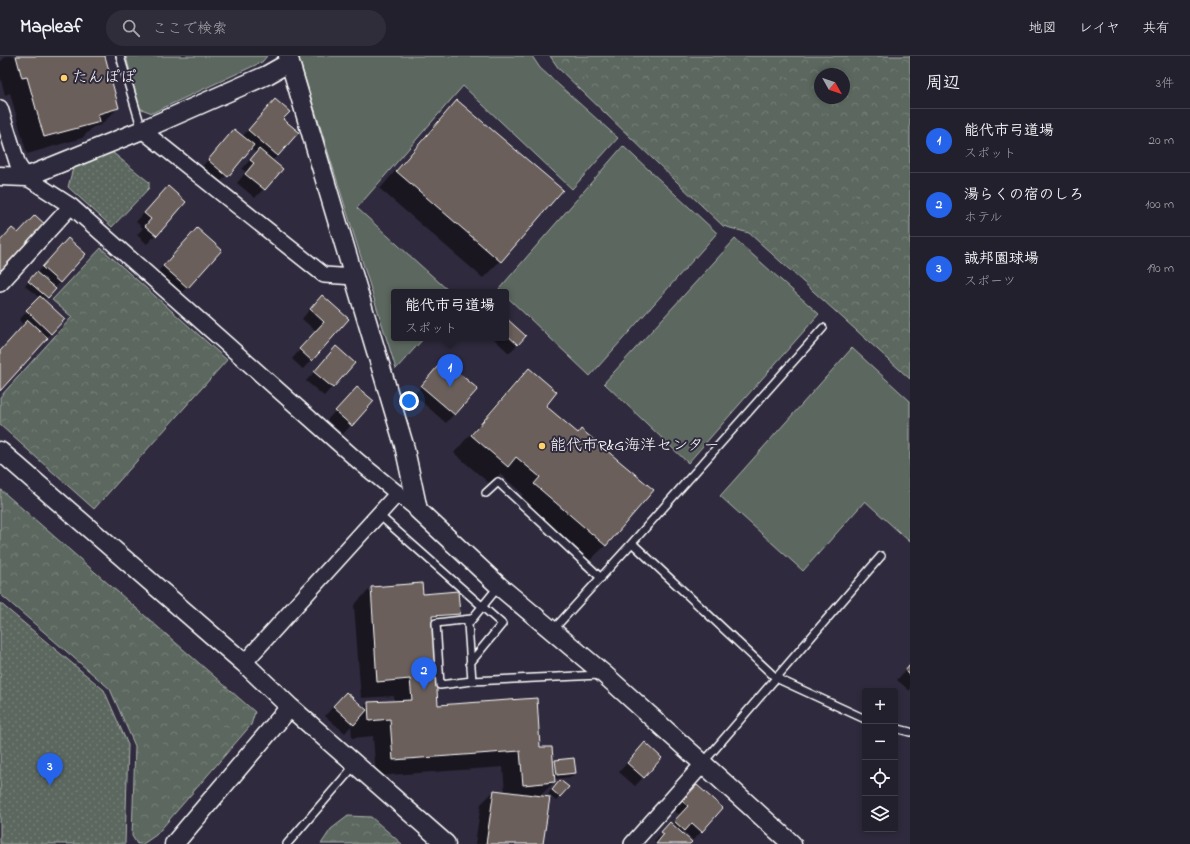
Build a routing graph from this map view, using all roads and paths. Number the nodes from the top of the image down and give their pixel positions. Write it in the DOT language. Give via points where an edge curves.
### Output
graph roads {
  1 [pos="120,56"];
  2 [pos="289,59"];
  3 [pos="0,108"];
  4 [pos="142,130"];
  5 [pos="0,176"];
  6 [pos="26,177"];
  7 [pos="71,206"];
  8 [pos="355,277"];
  9 [pos="0,284"];
  10 [pos="823,328"];
  11 [pos="0,451"];
  12 [pos="398,493"];
  13 [pos="486,493"];
  14 [pos="418,510"];
  15 [pos="379,515"];
  16 [pos="632,543"];
  17 [pos="880,556"];
  18 [pos="601,578"];
  19 [pos="499,586"];
  20 [pos="482,606"];
  21 [pos="471,619"];
  22 [pos="552,630"];
  23 [pos="244,663"];
  24 [pos="470,663"];
  25 [pos="604,675"];
  26 [pos="776,678"];
  27 [pos="472,681"];
  28 [pos="290,707"];
  29 [pos="862,718"];
  30 [pos="898,729"];
  31 [pos="910,732"];
  32 [pos="703,764"];
  33 [pos="356,765"];
  34 [pos="174,844"];
  35 [pos="287,844"];
  36 [pos="446,844"];
  37 [pos="632,844"];
  38 [pos="792,844"];
  1 -- 4 [label="lane"];
  2 -- 4 [label="street" via="267,75"];
  2 -- 8 [label="street"];
  3 -- 6 [label="street" via="18,165"];
  4 -- 6 [label="street"];
  4 -- 8 [label="street" via="324,275"];
  5 -- 6 [label="street"];
  6 -- 7 [label="street"];
  7 -- 9 [label="street"];
  7 -- 12 [label="street" via="358,461"];
  8 -- 14 [label="street" via="404,445"];
  10 -- 16 [label="lane"];
  11 -- 23 [label="street"];
  12 -- 14 [label="street"];
  12 -- 15 [label="street"];
  13 -- 18 [label="lane" via="498,482"];
  14 -- 19 [label="street"];
  15 -- 20 [label="lane"];
  15 -- 23 [label="street"];
  16 -- 18 [label="lane"];
  16 -- 26 [label="lane"];
  17 -- 26 [label="lane"];
  18 -- 22 [label="lane"];
  19 -- 20 [label="lane"];
  19 -- 22 [label="street"];
  20 -- 21 [label="lane"];
  20 -- 24 [label="lane" via="502,624"];
  21 -- 24 [label="lane" via="468,624"];
  21 -- 27 [label="lane" via="436,623 440,685"];
  22 -- 25 [label="street"];
  23 -- 28 [label="street"];
  24 -- 27 [label="lane"];
  25 -- 27 [label="lane"];
  25 -- 32 [label="street"];
  26 -- 29 [label="lane"];
  26 -- 32 [label="lane"];
  28 -- 33 [label="street"];
  28 -- 34 [label="street"];
  30 -- 31 [label="lane"];
  32 -- 37 [label="street"];
  32 -- 38 [label="street"];
  33 -- 35 [label="lane"];
  33 -- 36 [label="street"];
}
